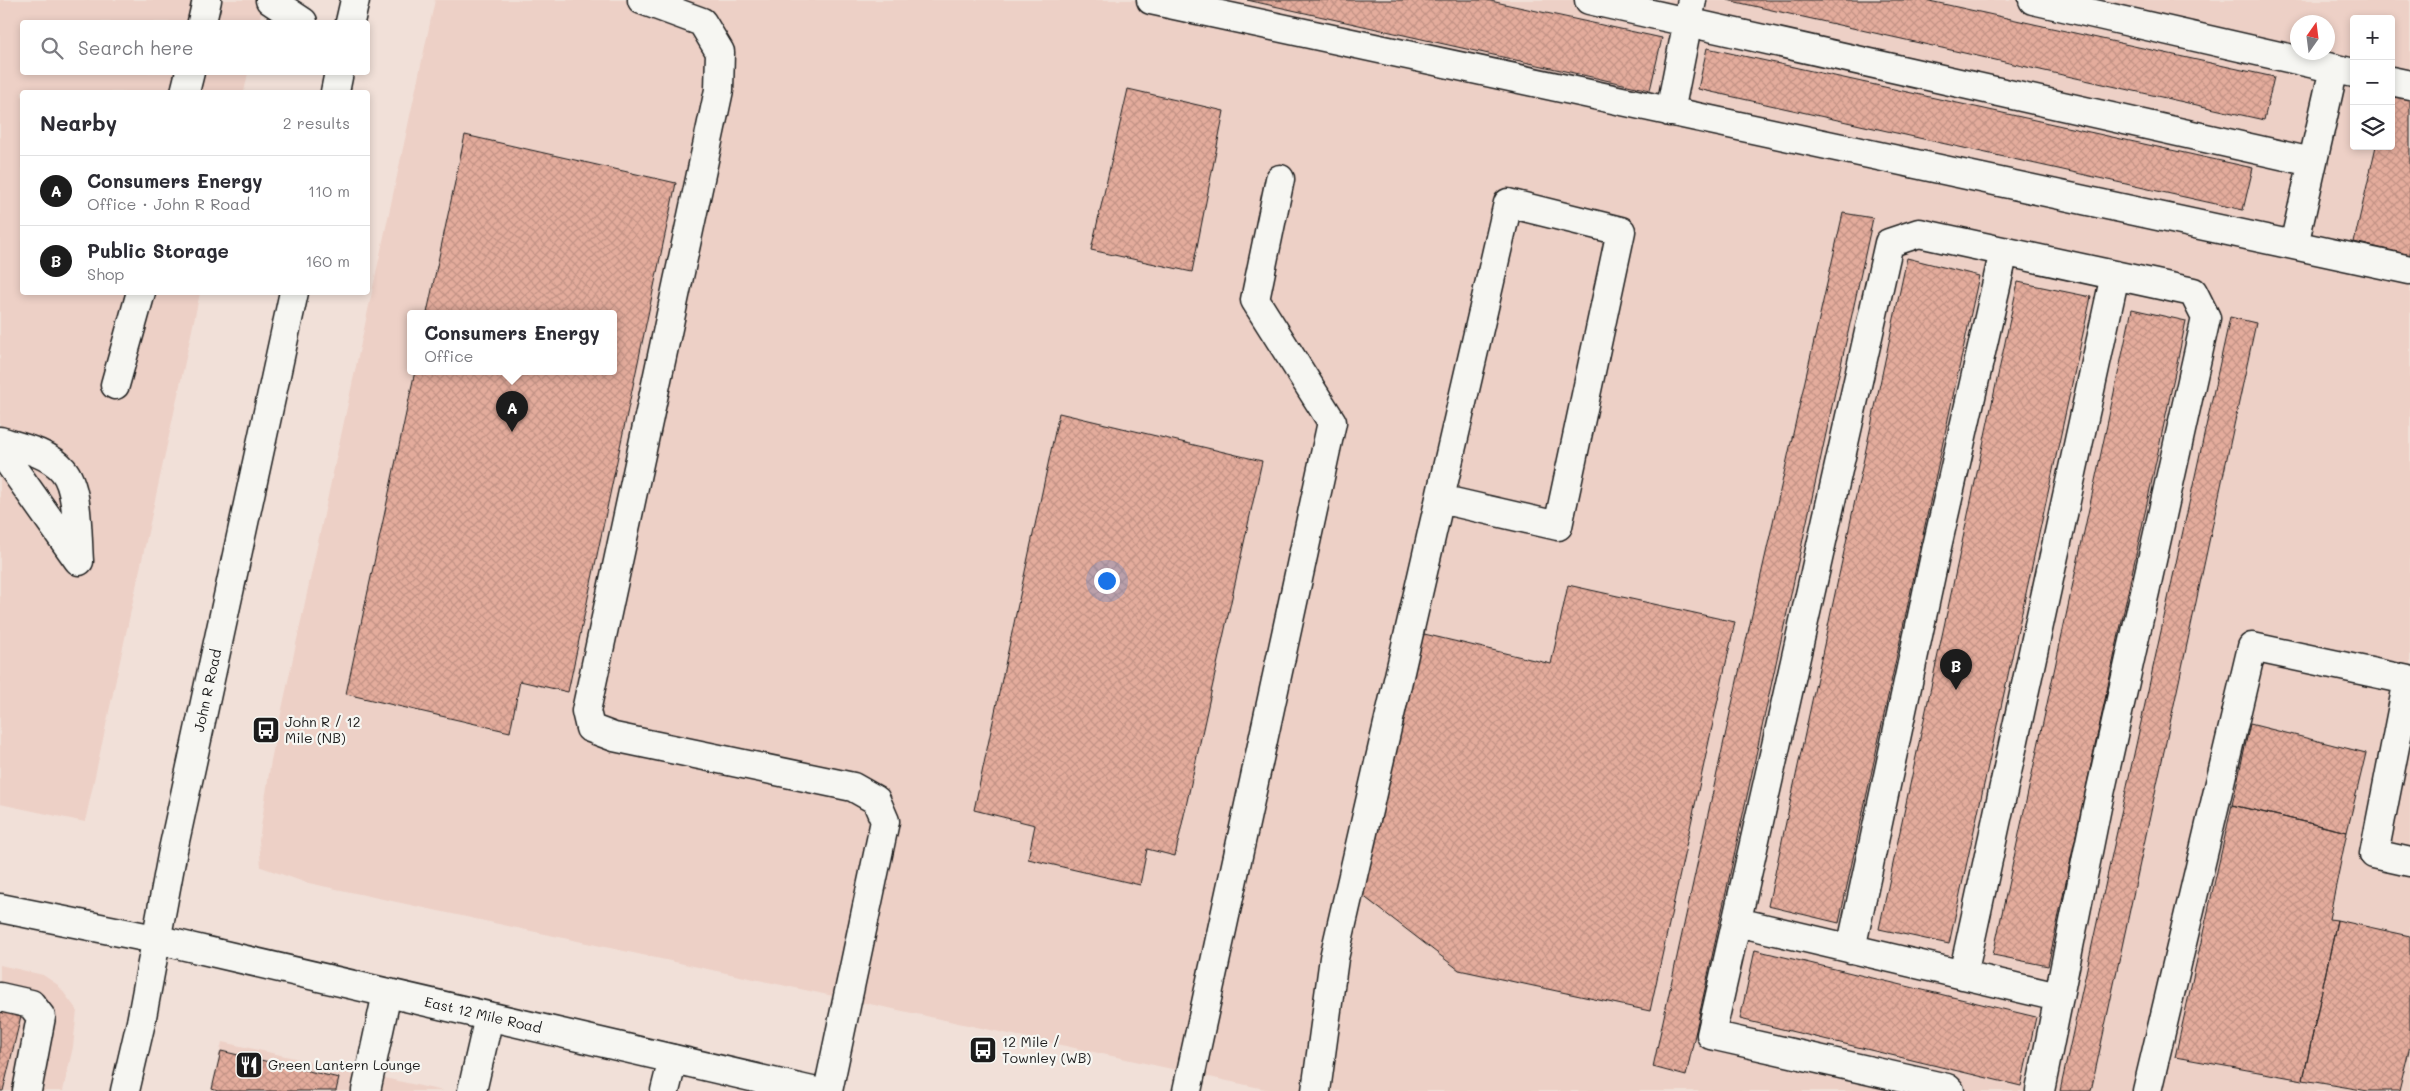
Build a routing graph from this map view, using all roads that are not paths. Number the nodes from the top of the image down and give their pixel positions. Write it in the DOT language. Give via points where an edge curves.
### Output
graph roads {
  1 [pos="207,0"];
  2 [pos="270,0"];
  3 [pos="355,0"];
  4 [pos="642,0"];
  5 [pos="1589,0"];
  6 [pos="2032,0"];
  7 [pos="1159,1"];
  8 [pos="1689,11"];
  9 [pos="202,20"];
  10 [pos="299,20"];
  11 [pos="350,20"];
  12 [pos="2344,70"];
  13 [pos="189,75"];
  14 [pos="338,75"];
  15 [pos="2395,82"];
  16 [pos="2410,85"];
  17 [pos="186,90"];
  18 [pos="335,90"];
  19 [pos="1670,112"];
  20 [pos="2312,162"];
  21 [pos="1280,179"];
  22 [pos="2294,245"];
  23 [pos="2004,252"];
  24 [pos="2410,270"];
  25 [pos="2115,276"];
  26 [pos="140,295"];
  27 [pos="293,295"];
  28 [pos="116,385"];
  29 [pos="0,440"];
  30 [pos="0,450"];
  31 [pos="1440,499"];
  32 [pos="2410,862"];
  33 [pos="0,908"];
  34 [pos="1737,922"];
  35 [pos="155,939"];
  36 [pos="1851,949"];
  37 [pos="1963,975"];
  38 [pos="387,993"];
  39 [pos="0,997"];
  40 [pos="2058,997"];
  41 [pos="489,1017"];
  42 [pos="673,1059"];
  43 [pos="27,1091"];
  44 [pos="125,1091"];
  45 [pos="366,1091"];
  46 [pos="472,1091"];
  47 [pos="665,1091"];
  48 [pos="812,1091"];
  49 [pos="828,1091"];
  50 [pos="1188,1091"];
  51 [pos="1316,1091"];
  52 [pos="1950,1091"];
  53 [pos="2040,1091"];
  54 [pos="2147,1091"];
  1 -- 9 [label="main road"];
  2 -- 10 [label="main road"];
  3 -- 11 [label="main road"];
  4 -- 49 [label="main road" via="702,22 720,52 719,90 586,711 590,728 614,737 853,788 876,800 884,821"];
  5 -- 8 [label="main road"];
  6 -- 12 [label="main road"];
  7 -- 19 [label="main road"];
  8 -- 19 [label="main road"];
  8 -- 20 [label="main road"];
  12 -- 20 [label="main road"];
  13 -- 17 [label="main road"];
  14 -- 18 [label="main road"];
  15 -- 16 [label="main road"];
  19 -- 22 [label="main road"];
  20 -- 22 [label="main road"];
  21 -- 50 [label="main road" via="1255,300 1332,422"];
  22 -- 24 [label="main road"];
  23 -- 25 [label="main road"];
  23 -- 34 [label="main road" via="1919,233 1889,243"];
  23 -- 36 [label="main road"];
  25 -- 37 [label="main road"];
  25 -- 40 [label="main road" via="2193,292 2206,318"];
  26 -- 28 [label="main road"];
  27 -- 35 [label="main road, John R Road"];
  29 -- 30 [label="main road" via="42,455 63,469 72,486 78,561"];
  31 -- 31 [label="main road" via="1508,203 1621,231 1558,526"];
  31 -- 51 [label="main road" via="1334,958"];
  32 -- 54 [label="main road" via="2374,854 2408,680 2252,647"];
  33 -- 35 [label="main road, East 12 Mile Road"];
  34 -- 36 [label="main road"];
  34 -- 52 [label="main road" via="1711,1035"];
  35 -- 38 [label="main road, East 12 Mile Road"];
  35 -- 44 [label="main road, John R Road"];
  36 -- 37 [label="main road"];
  37 -- 40 [label="main road"];
  38 -- 41 [label="main road, East 12 Mile Road"];
  38 -- 45 [label="main road"];
  39 -- 43 [label="main road" via="31,1004 41,1017"];
  40 -- 53 [label="main road"];
  41 -- 42 [label="main road, East 12 Mile Road"];
  41 -- 46 [label="main road"];
  42 -- 47 [label="main road"];
  42 -- 48 [label="main road, East 12 Mile Road"];
}
